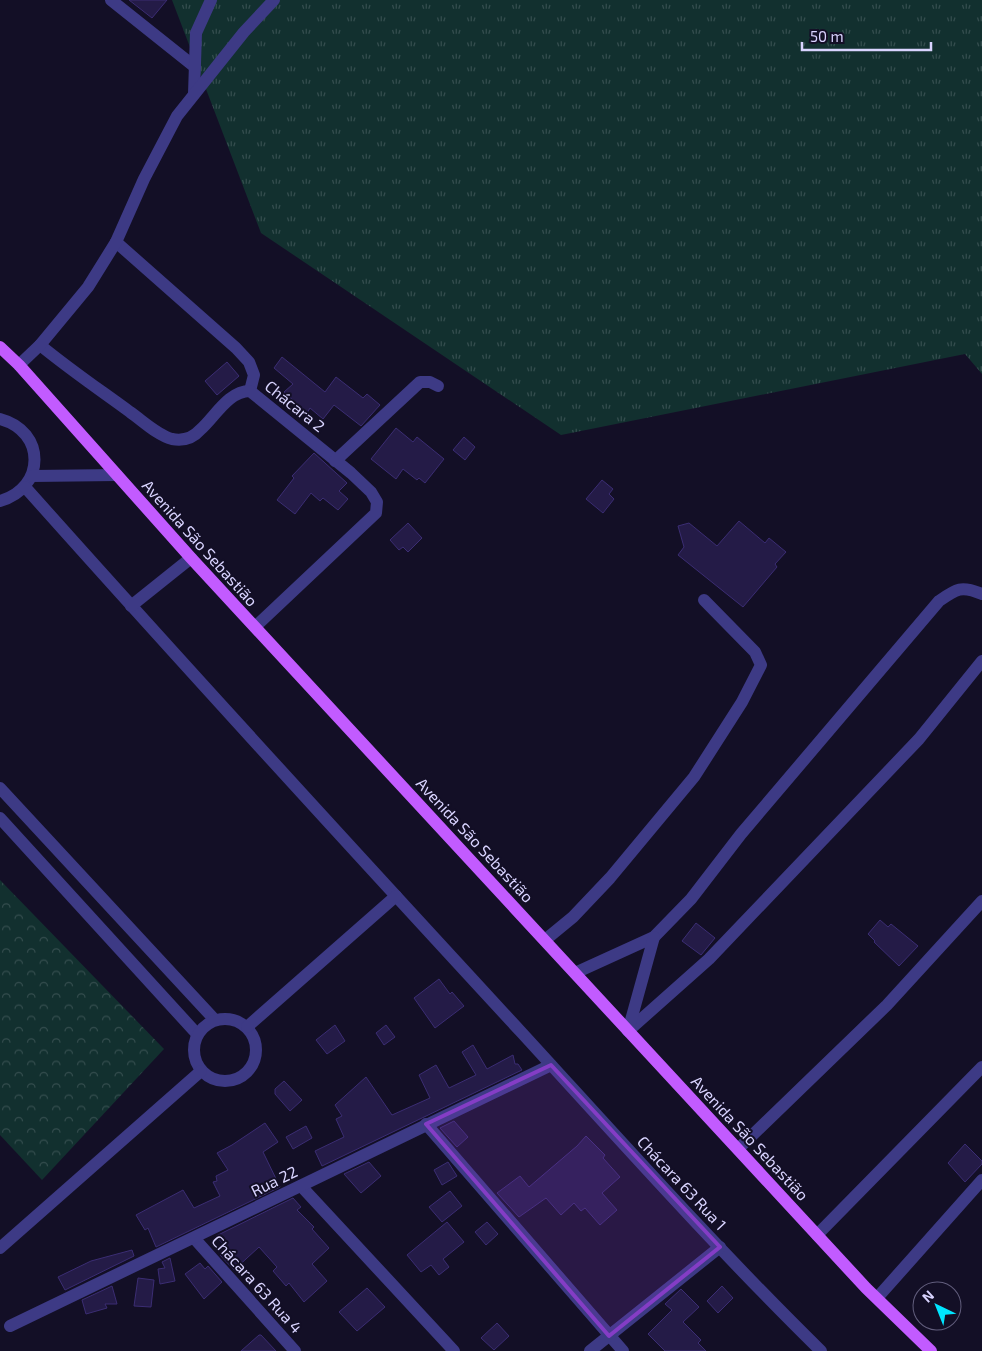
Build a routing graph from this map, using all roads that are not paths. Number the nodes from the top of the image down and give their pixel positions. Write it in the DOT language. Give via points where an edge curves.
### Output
graph roads {
  1 [pos="110,0"];
  2 [pos="210,0"];
  3 [pos="274,0"];
  4 [pos="195,67"];
  5 [pos="194,94"];
  6 [pos="116,242"];
  7 [pos="40,346"];
  8 [pos="0,347"];
  9 [pos="19,365"];
  10 [pos="438,386"];
  11 [pos="250,391"];
  12 [pos="0,419"];
  13 [pos="335,461"];
  14 [pos="117,475"];
  15 [pos="28,482"];
  16 [pos="0,500"];
  17 [pos="191,558"];
  18 [pos="982,594"];
  19 [pos="704,600"];
  20 [pos="131,606"];
  21 [pos="255,627"];
  22 [pos="982,661"];
  23 [pos="0,788"];
  24 [pos="0,818"];
  25 [pos="396,896"];
  26 [pos="982,901"];
  27 [pos="654,937"];
  28 [pos="545,940"];
  29 [pos="575,973"];
  30 [pos="215,1020"];
  31 [pos="247,1027"];
  32 [pos="628,1030"];
  33 [pos="197,1034"];
  34 [pos="551,1065"];
  35 [pos="982,1066"];
  36 [pos="200,1071"];
  37 [pos="426,1124"];
  38 [pos="738,1149"];
  39 [pos="982,1180"];
  40 [pos="301,1186"];
  41 [pos="817,1234"];
  42 [pos="194,1238"];
  43 [pos="720,1247"];
  44 [pos="0,1248"];
  45 [pos="877,1298"];
  46 [pos="10,1326"];
  47 [pos="609,1336"];
  48 [pos="295,1351"];
  49 [pos="454,1351"];
  50 [pos="590,1351"];
  51 [pos="623,1351"];
  52 [pos="821,1351"];
  53 [pos="930,1351"];
  1 -- 4 [label="street"];
  2 -- 4 [label="street" via="196,33"];
  3 -- 5 [label="street"];
  4 -- 5 [label="street"];
  5 -- 6 [label="street" via="166,136"];
  6 -- 7 [label="street" via="88,287"];
  6 -- 11 [label="street" via="249,362 254,375"];
  7 -- 9 [label="street"];
  7 -- 11 [label="street, Chácara 2" via="166,437 174,439 191,437 230,399"];
  8 -- 9 [label="main road, Avenida São Sebastião"];
  9 -- 14 [label="main road, Avenida São Sebastião"];
  10 -- 13 [label="street" via="420,382"];
  11 -- 13 [label="street, Chácara 2"];
  12 -- 15 [label="street" via="21,428 29,439 35,464"];
  13 -- 21 [label="street, Chácara 2" via="372,492 378,502 376,514"];
  14 -- 15 [label="street"];
  14 -- 17 [label="main road, Avenida São Sebastião"];
  15 -- 16 [label="street" via="12,497"];
  15 -- 20 [label="street, Chácara 63 Rua 1"];
  17 -- 20 [label="street"];
  17 -- 21 [label="main road, Avenida São Sebastião"];
  18 -- 27 [label="street" via="968,588 956,589 938,601 741,834 691,899"];
  19 -- 28 [label="street" via="755,652 761,664 742,702 694,777 610,878 573,917"];
  20 -- 25 [label="street, Chácara 63 Rua 1"];
  21 -- 28 [label="main road, Avenida São Sebastião"];
  22 -- 32 [label="street" via="919,739 722,945"];
  23 -- 30 [label="street"];
  24 -- 33 [label="street"];
  25 -- 31 [label="street"];
  25 -- 34 [label="street, Chácara 63 Rua 1"];
  26 -- 38 [label="street" via="886,1005"];
  27 -- 29 [label="street"];
  27 -- 32 [label="street"];
  28 -- 29 [label="main road, Avenida São Sebastião"];
  29 -- 32 [label="main road, Avenida São Sebastião"];
  30 -- 31 [label="street" via="232,1019"];
  30 -- 33 [label="street"];
  31 -- 36 [label="street" via="256,1041 256,1058 247,1073 232,1081 215,1080"];
  32 -- 38 [label="main road, Avenida São Sebastião"];
  33 -- 36 [label="street" via="194,1060"];
  34 -- 37 [label="street, Rua 22"];
  34 -- 43 [label="street, Chácara 63 Rua 1"];
  35 -- 41 [label="street"];
  36 -- 44 [label="street"];
  37 -- 40 [label="street, Rua 22"];
  37 -- 47 [label="street"];
  38 -- 41 [label="main road, Avenida São Sebastião"];
  39 -- 45 [label="street"];
  40 -- 42 [label="street, Rua 22"];
  40 -- 49 [label="street"];
  41 -- 45 [label="main road, Avenida São Sebastião"];
  42 -- 46 [label="street, Rua 22"];
  42 -- 48 [label="street, Chácara 63 Rua 4"];
  43 -- 47 [label="street, Chácara 63 Rua 1"];
  43 -- 52 [label="street"];
  45 -- 53 [label="main road, Avenida São Sebastião"];
  47 -- 50 [label="street, Chácara 63 Rua 1"];
  47 -- 51 [label="street"];
}
